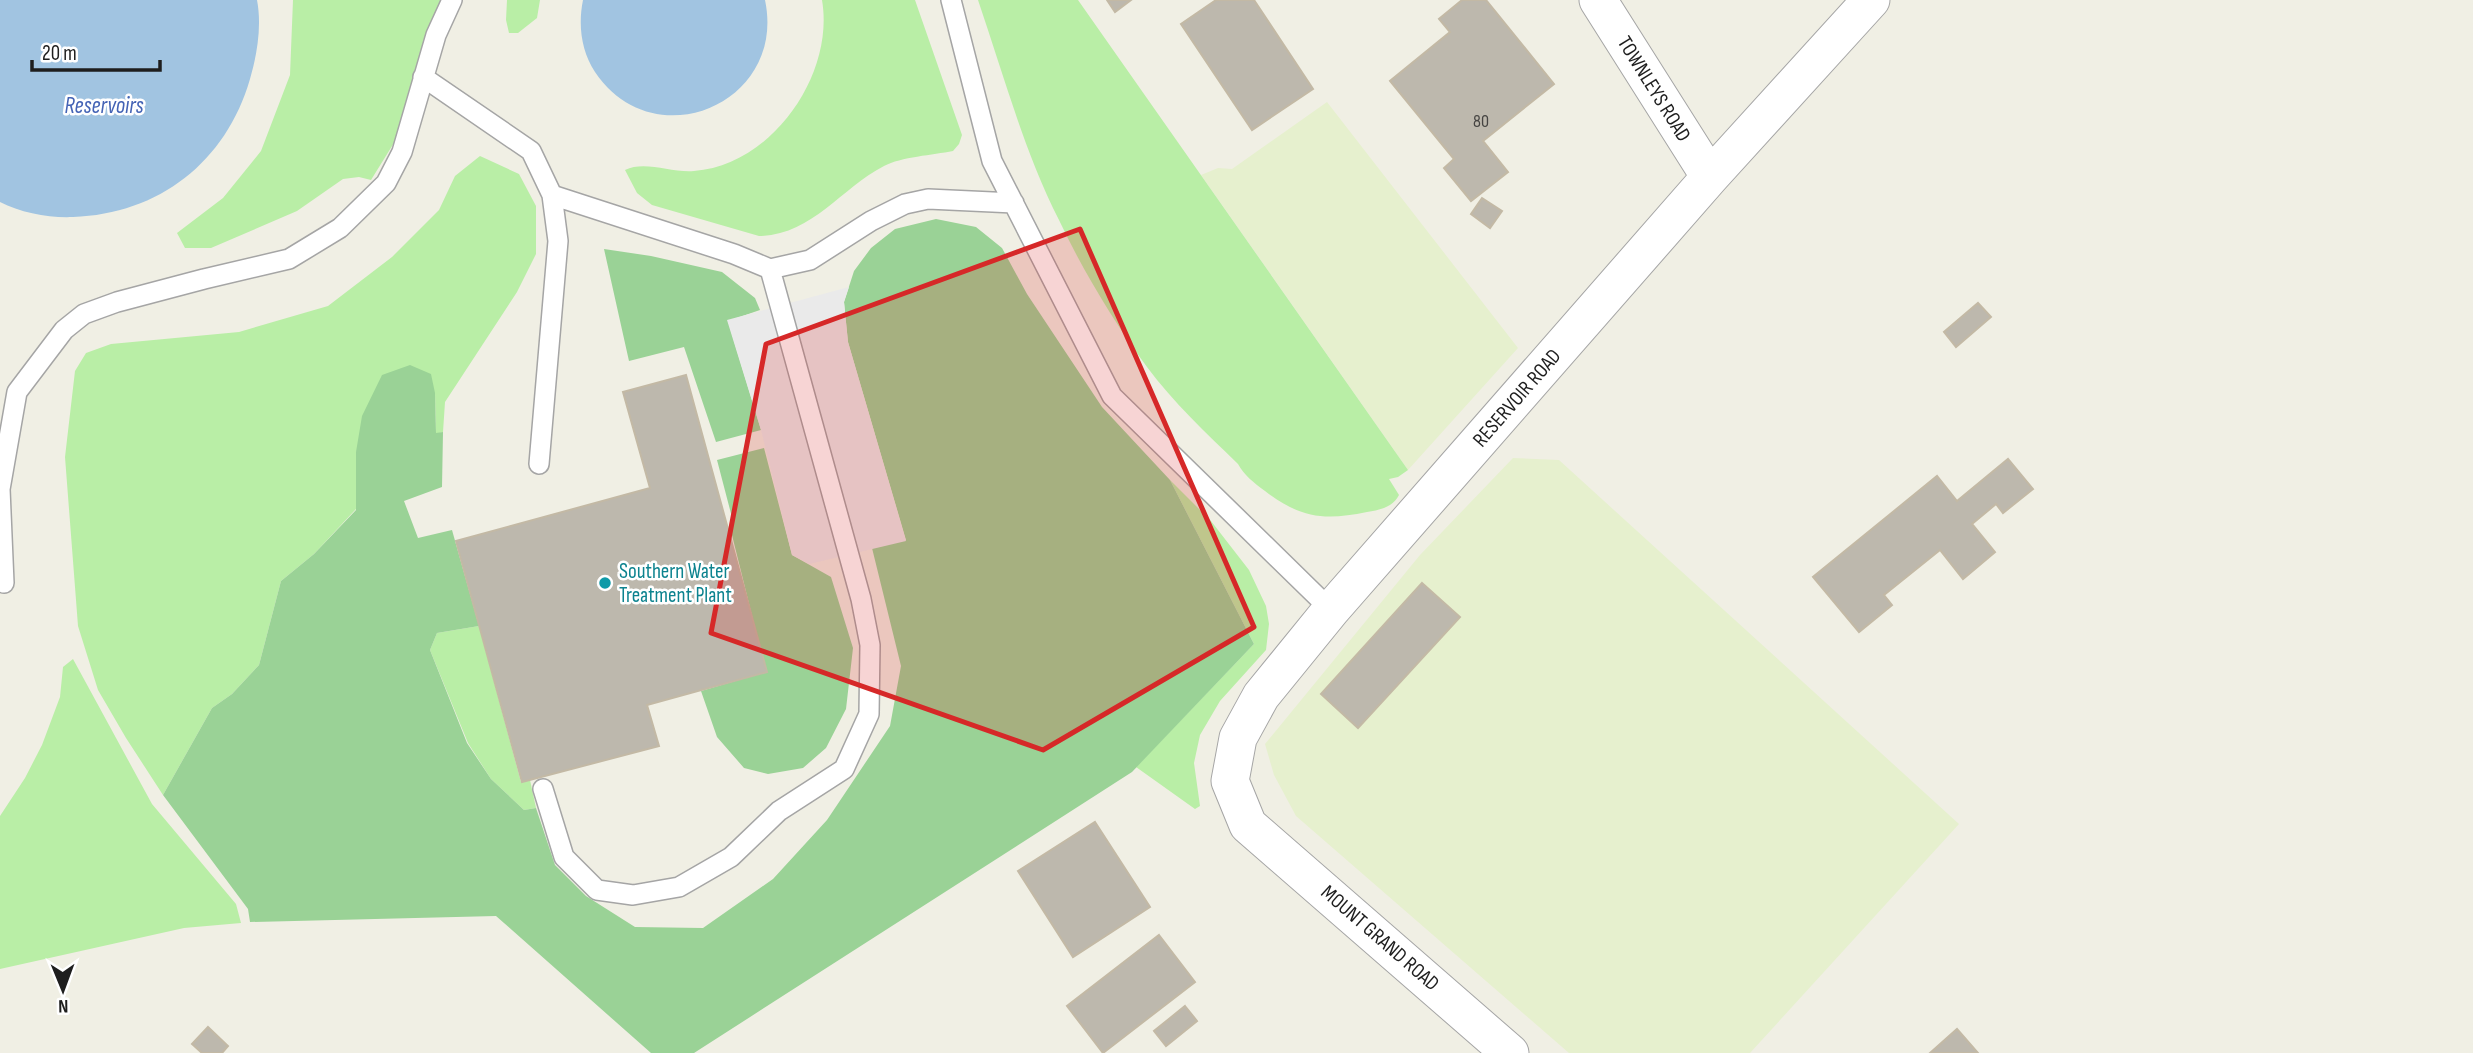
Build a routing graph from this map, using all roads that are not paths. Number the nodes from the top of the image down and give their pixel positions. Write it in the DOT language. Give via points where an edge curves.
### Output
graph roads {
  1 [pos="452,0"];
  2 [pos="951,0"];
  3 [pos="1598,0"];
  4 [pos="1871,0"];
  5 [pos="424,77"];
  6 [pos="1710,177"];
  7 [pos="552,195"];
  8 [pos="1014,203"];
  9 [pos="770,270"];
  10 [pos="540,464"];
  11 [pos="4,583"];
  12 [pos="1331,610"];
  13 [pos="543,789"];
  14 [pos="1248,825"];
  15 [pos="1510,1053"];
  1 -- 5 [label="lane"];
  2 -- 8 [label="lane" via="992,161"];
  3 -- 6 [label="street, TOWNLEYS ROAD"];
  4 -- 6 [label="street, RESERVOIR ROAD"];
  5 -- 7 [label="lane" via="531,152"];
  5 -- 11 [label="lane" via="402,152 386,183 340,228 289,259 117,302 84,314 64,330 16,392 0,489"];
  6 -- 12 [label="street, RESERVOIR ROAD"];
  7 -- 9 [label="lane"];
  7 -- 10 [label="lane" via="558,241"];
  8 -- 9 [label="lane" via="928,199 905,204 810,260"];
  8 -- 12 [label="lane" via="1112,396"];
  9 -- 13 [label="lane" via="862,599 870,645 869,714 844,769 779,811 731,857 679,887 633,895 597,890 564,857"];
  12 -- 14 [label="street, RESERVOIR ROAD" via="1261,696 1238,738 1230,781"];
  14 -- 15 [label="street, MOUNT GRAND ROAD"];
}
